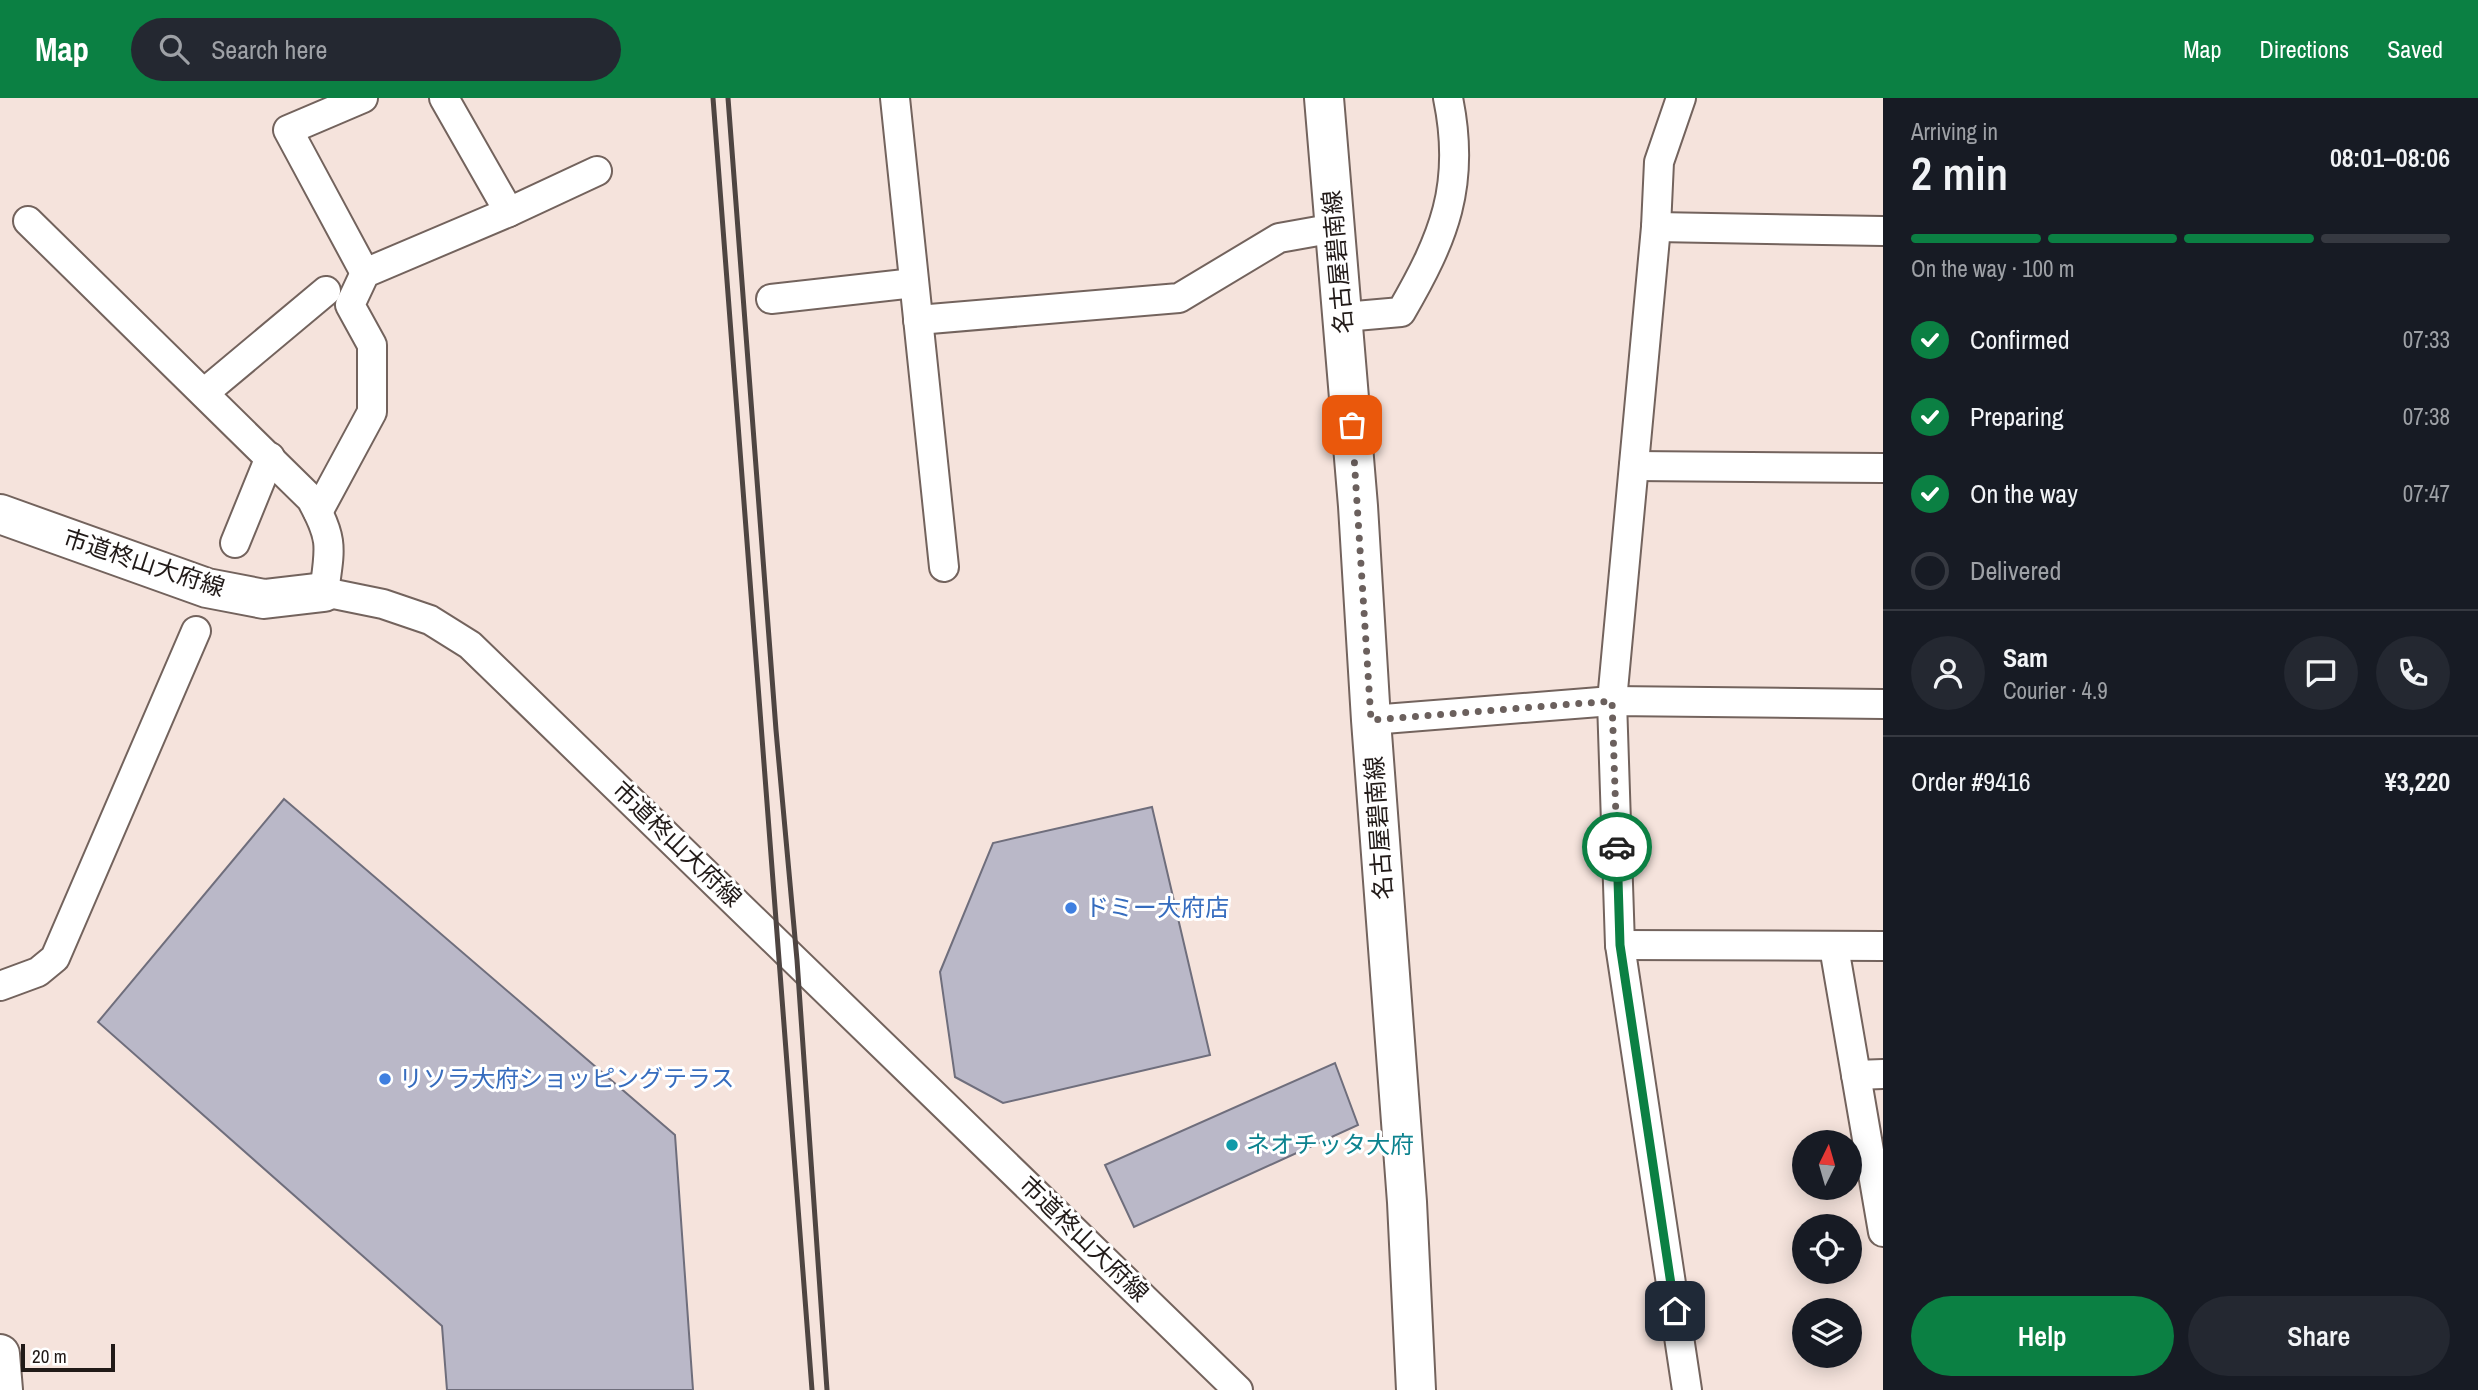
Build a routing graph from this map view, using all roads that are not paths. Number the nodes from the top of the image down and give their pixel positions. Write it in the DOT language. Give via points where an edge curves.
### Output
graph roads {
  1 [pos="363,98"];
  2 [pos="444,98"];
  3 [pos="895,98"];
  4 [pos="1324,98"];
  5 [pos="1448,98"];
  6 [pos="1681,98"];
  7 [pos="597,171"];
  8 [pos="509,212"];
  9 [pos="27,221"];
  10 [pos="1656,227"];
  11 [pos="1335,228"];
  12 [pos="1883,231"];
  13 [pos="365,273"];
  14 [pos="914,284"];
  15 [pos="326,290"];
  16 [pos="771,299"];
  17 [pos="1344,317"];
  18 [pos="918,320"];
  19 [pos="204,393"];
  20 [pos="270,457"];
  21 [pos="1634,466"];
  22 [pos="1883,468"];
  23 [pos="318,512"];
  24 [pos="0,514"];
  25 [pos="235,543"];
  26 [pos="944,567"];
  27 [pos="324,592"];
  28 [pos="196,631"];
  29 [pos="1612,701"];
  30 [pos="1883,704"];
  31 [pos="1371,720"];
  32 [pos="1620,945"];
  33 [pos="1883,946"];
  34 [pos="1834,947"];
  35 [pos="0,986"];
  36 [pos="1870,1074"];
  37 [pos="1883,1232"];
  38 [pos="0,1354"];
  39 [pos="4,1390"];
  40 [pos="1238,1390"];
  41 [pos="1416,1390"];
  42 [pos="1687,1390"];
  1 -- 13 [label="street" via="288,130"];
  2 -- 8 [label="street"];
  3 -- 14 [label="street"];
  4 -- 11 [label="main road, 名古屋碧南線"];
  5 -- 17 [label="street" via="1456,164 1451,201 1428,265 1401,312"];
  6 -- 10 [label="street" via="1660,162"];
  7 -- 8 [label="street"];
  8 -- 13 [label="street"];
  9 -- 19 [label="street"];
  10 -- 12 [label="street"];
  10 -- 21 [label="street"];
  11 -- 17 [label="main road, 名古屋碧南線"];
  11 -- 18 [label="street" via="1279,238 1179,298"];
  13 -- 23 [label="street" via="350,305 372,345 372,412"];
  14 -- 16 [label="street"];
  14 -- 18 [label="street"];
  15 -- 19 [label="street"];
  17 -- 31 [label="main road, 名古屋碧南線"];
  18 -- 26 [label="street"];
  19 -- 20 [label="street"];
  20 -- 23 [label="street"];
  20 -- 25 [label="street"];
  21 -- 22 [label="street"];
  21 -- 29 [label="street"];
  23 -- 27 [label="street" via="330,543"];
  24 -- 27 [label="main road, 市道柊山大府線" via="207,588 264,599"];
  27 -- 40 [label="street, 市道柊山大府線" via="430,620 470,645"];
  28 -- 35 [label="street" via="55,958 38,972"];
  29 -- 30 [label="street"];
  29 -- 31 [label="street"];
  29 -- 32 [label="street"];
  31 -- 41 [label="main road, 名古屋碧南線" via="1407,1202"];
  32 -- 34 [label="street"];
  32 -- 42 [label="street"];
  33 -- 34 [label="street"];
  34 -- 36 [label="street"];
  36 -- 37 [label="street"];
  38 -- 39 [label="main road"];
}
